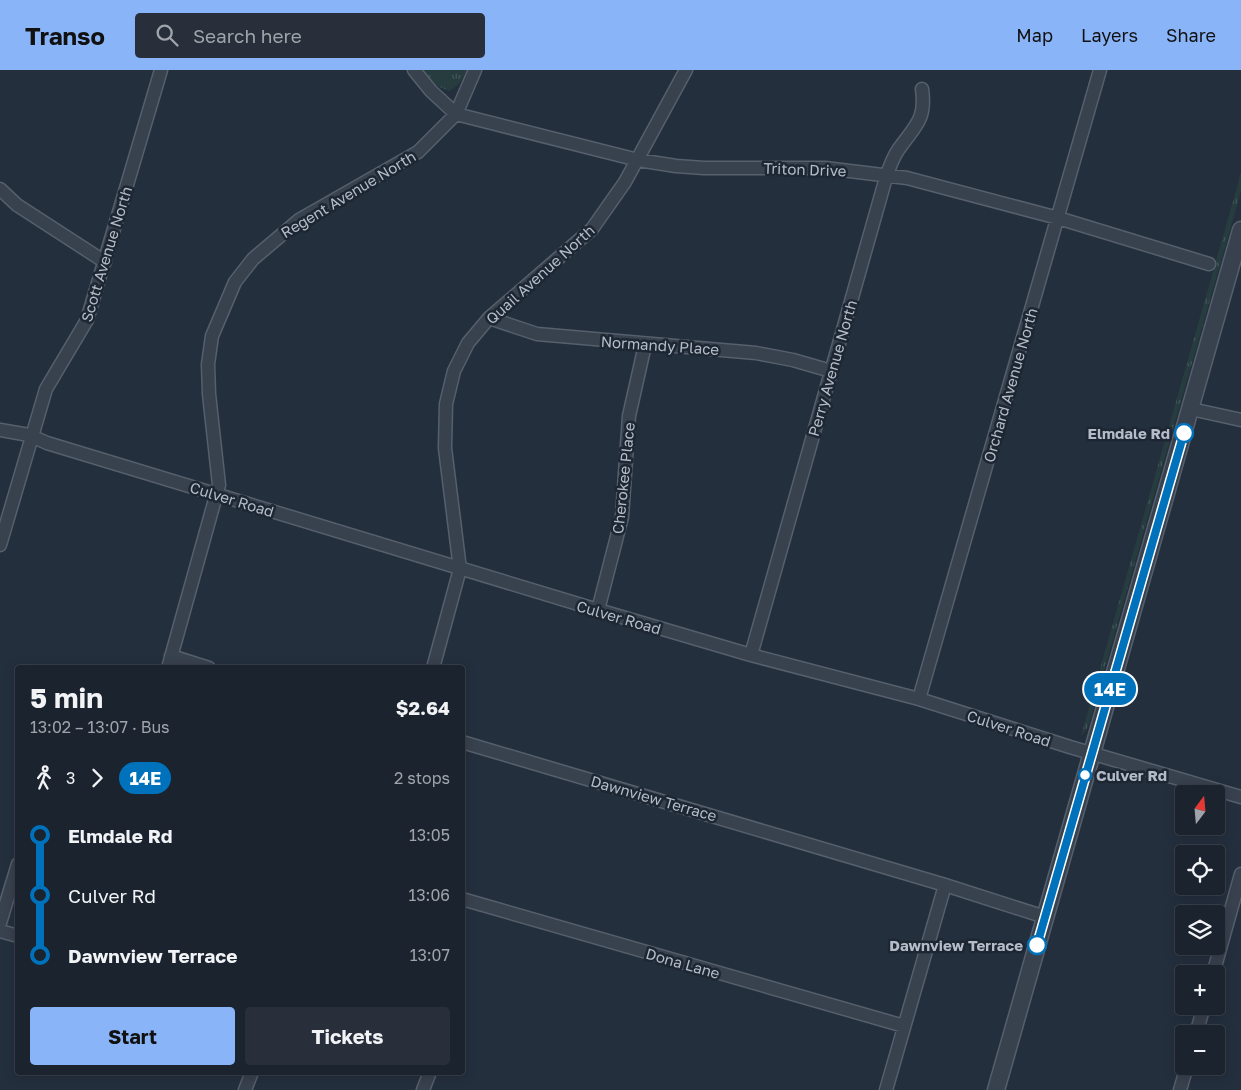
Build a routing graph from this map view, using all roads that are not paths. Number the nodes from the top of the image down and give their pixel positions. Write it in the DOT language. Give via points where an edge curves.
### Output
graph roads {
  1 [pos="162,70"];
  2 [pos="414,70"];
  3 [pos="475,70"];
  4 [pos="686,70"];
  5 [pos="1100,70"];
  6 [pos="922,89"];
  7 [pos="456,114"];
  8 [pos="638,160"];
  9 [pos="887,174"];
  10 [pos="0,190"];
  11 [pos="1058,218"];
  12 [pos="1241,230"];
  13 [pos="105,262"];
  14 [pos="1209,264"];
  15 [pos="489,318"];
  16 [pos="645,345"];
  17 [pos="831,371"];
  18 [pos="1191,409"];
  19 [pos="1241,420"];
  20 [pos="0,430"];
  21 [pos="32,437"];
  22 [pos="216,495"];
  23 [pos="0,545"];
  24 [pos="460,569"];
  25 [pos="598,610"];
  26 [pos="751,655"];
  27 [pos="169,662"];
  28 [pos="189,665"];
  29 [pos="434,665"];
  30 [pos="919,699"];
  31 [pos="465,743"];
  32 [pos="1091,753"];
  33 [pos="1241,797"];
  34 [pos="15,874"];
  35 [pos="1241,874"];
  36 [pos="945,885"];
  37 [pos="465,901"];
  38 [pos="1045,917"];
  39 [pos="0,923"];
  40 [pos="0,931"];
  41 [pos="15,935"];
  42 [pos="1216,965"];
  43 [pos="904,1026"];
  44 [pos="251,1075"];
  45 [pos="429,1075"];
  46 [pos="1184,1075"];
  47 [pos="245,1090"];
  48 [pos="423,1090"];
  49 [pos="886,1090"];
  50 [pos="996,1090"];
  51 [pos="1180,1090"];
  1 -- 13 [label="street, Scott Avenue North"];
  2 -- 7 [label="street, Triton Drive"];
  3 -- 7 [label="street, Regent Avenue North"];
  4 -- 8 [label="street, Quail Avenue North"];
  5 -- 11 [label="street, Orchard Avenue North"];
  6 -- 9 [label="street, Perry Avenue North" via="921,118 893,158"];
  7 -- 8 [label="street, Triton Drive"];
  7 -- 22 [label="street, Regent Avenue North" via="418,152 299,220 274,239 235,282 212,336 208,364 218,485"];
  8 -- 9 [label="street, Triton Drive" via="676,166 825,168"];
  8 -- 15 [label="street, Quail Avenue North" via="584,238"];
  9 -- 11 [label="street, Triton Drive"];
  9 -- 17 [label="street, Perry Avenue North"];
  10 -- 13 [label="street" via="17,205"];
  11 -- 14 [label="street, Triton Drive"];
  11 -- 30 [label="street, Orchard Avenue North"];
  12 -- 18 [label="street"];
  13 -- 21 [label="street, Scott Avenue North" via="87,320 46,389"];
  15 -- 16 [label="street, Normandy Place" via="537,334"];
  15 -- 24 [label="street, Quail Avenue North" via="461,355 446,404 445,448"];
  16 -- 17 [label="street, Normandy Place" via="756,353"];
  16 -- 25 [label="street, Cherokee Place" via="630,416 622,517"];
  17 -- 26 [label="street, Perry Avenue North"];
  18 -- 19 [label="street"];
  18 -- 32 [label="street"];
  20 -- 21 [label="street, Culver Road"];
  21 -- 22 [label="street, Culver Road"];
  21 -- 23 [label="street, Scott Avenue North"];
  22 -- 24 [label="street, Culver Road"];
  22 -- 27 [label="street, Regent Avenue North"];
  24 -- 25 [label="street, Culver Road"];
  24 -- 29 [label="street, Quail Avenue North"];
  25 -- 26 [label="street, Culver Road"];
  26 -- 30 [label="street, Culver Road"];
  27 -- 28 [label="street"];
  30 -- 32 [label="street, Culver Road"];
  31 -- 36 [label="street, Dawnview Terrace"];
  32 -- 33 [label="street, Culver Road"];
  32 -- 38 [label="street"];
  34 -- 39 [label="street"];
  35 -- 42 [label="street"];
  36 -- 38 [label="street, Dawnview Terrace"];
  36 -- 43 [label="street"];
  37 -- 43 [label="street, Dona Lane"];
  38 -- 50 [label="street"];
  40 -- 41 [label="street"];
  43 -- 49 [label="street"];
  44 -- 47 [label="street"];
  45 -- 48 [label="street"];
  46 -- 51 [label="street"];
}
